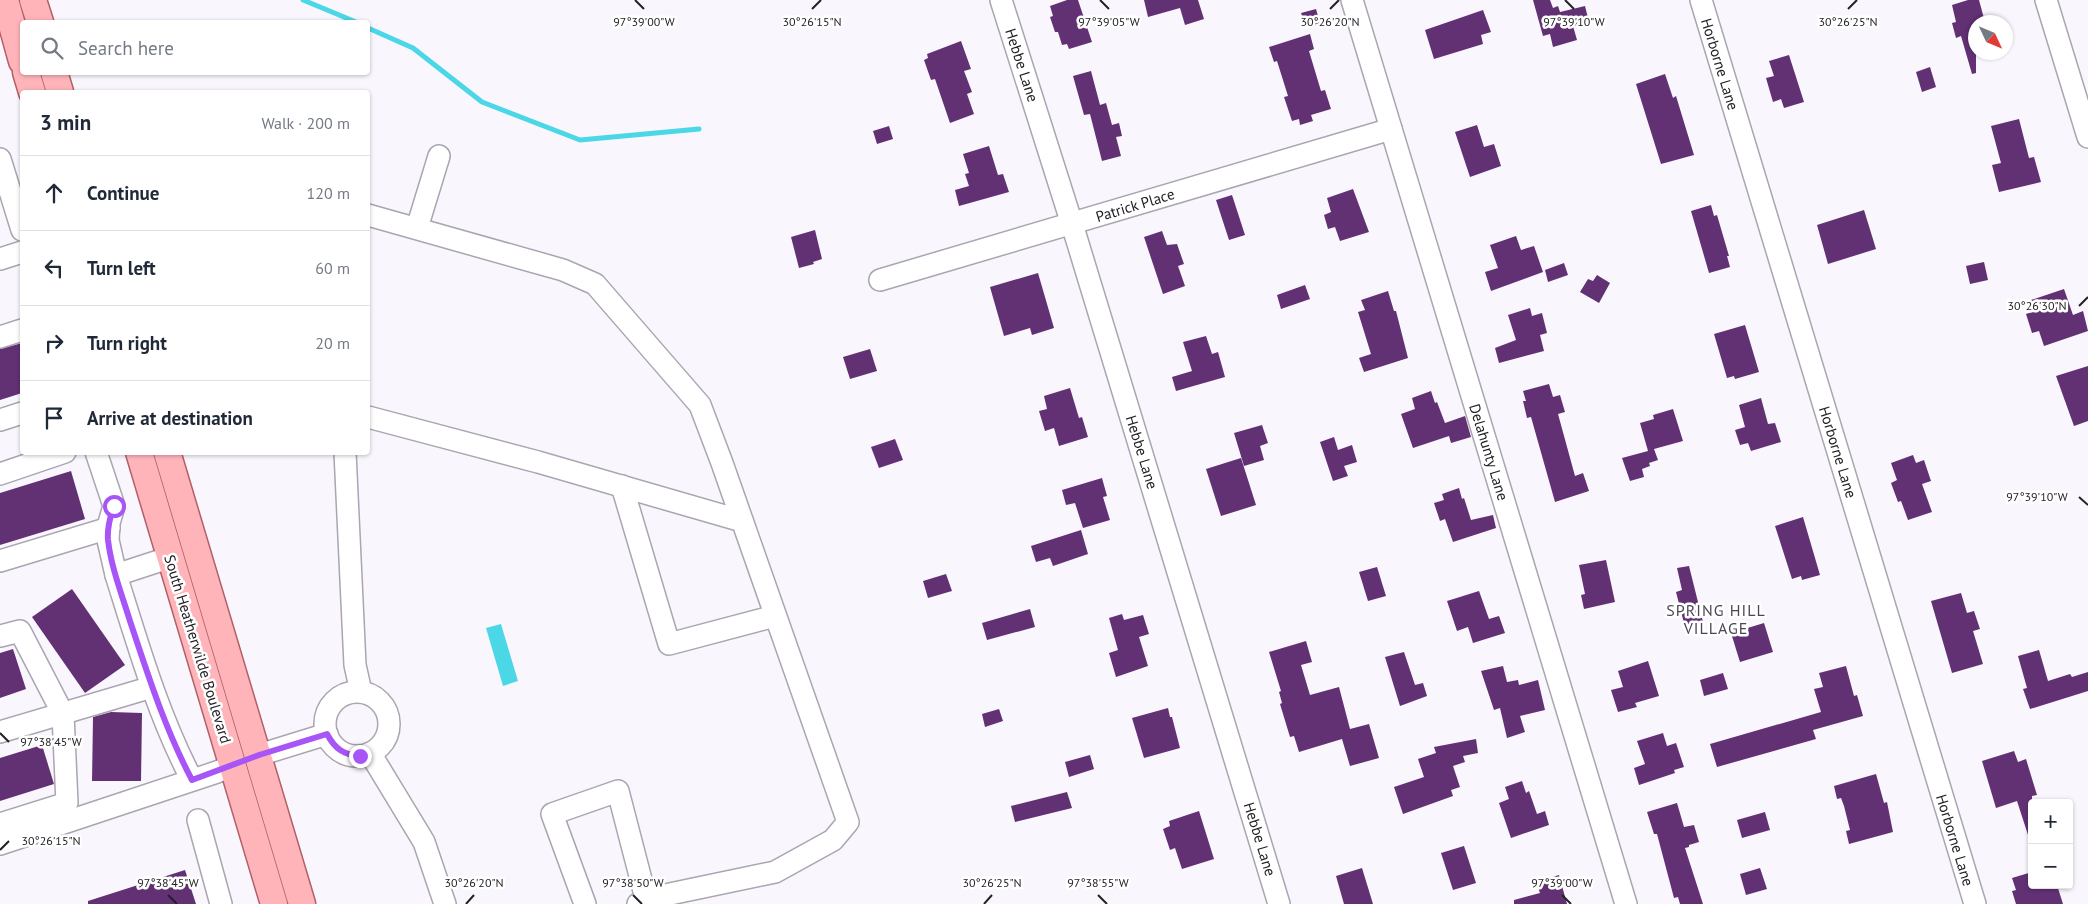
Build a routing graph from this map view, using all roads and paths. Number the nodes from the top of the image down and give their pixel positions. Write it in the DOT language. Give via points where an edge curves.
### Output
graph roads {
  1 [pos="5,0"];
  2 [pos="33,0"];
  3 [pos="1001,0"];
  4 [pos="1352,0"];
  5 [pos="1701,0"];
  6 [pos="2046,0"];
  7 [pos="39,20"];
  8 [pos="20,54"];
  9 [pos="27,75"];
  10 [pos="55,75"];
  11 [pos="31,90"];
  12 [pos="59,90"];
  13 [pos="1391,129"];
  14 [pos="2088,137"];
  15 [pos="438,156"];
  16 [pos="0,159"];
  17 [pos="370,216"];
  18 [pos="20,224"];
  19 [pos="1072,224"];
  20 [pos="417,228"];
  21 [pos="20,253"];
  22 [pos="0,259"];
  23 [pos="880,280"];
  24 [pos="20,331"];
  25 [pos="0,337"];
  26 [pos="20,414"];
  27 [pos="370,418"];
  28 [pos="0,420"];
  29 [pos="56,455"];
  30 [pos="97,455"];
  31 [pos="140,455"];
  32 [pos="168,455"];
  33 [pos="345,455"];
  34 [pos="0,474"];
  35 [pos="622,486"];
  36 [pos="742,521"];
  37 [pos="109,528"];
  38 [pos="171,557"];
  39 [pos="0,561"];
  40 [pos="116,575"];
  41 [pos="775,616"];
  42 [pos="0,636"];
  43 [pos="152,687"];
  44 [pos="360,692"];
  45 [pos="63,714"];
  46 [pos="0,732"];
  47 [pos="327,734"];
  48 [pos="370,753"];
  49 [pos="259,755"];
  50 [pos="233,765"];
  51 [pos="192,780"];
  52 [pos="198,820"];
  53 [pos="0,824"];
  54 [pos="0,844"];
  55 [pos="642,901"];
  56 [pos="221,904"];
  57 [pos="274,904"];
  58 [pos="302,904"];
  59 [pos="445,904"];
  60 [pos="584,904"];
  61 [pos="1279,904"];
  62 [pos="1626,904"];
  63 [pos="1975,904"];
  1 -- 8 [label="main road"];
  2 -- 7 [label="main road"];
  3 -- 19 [label="street, Hebbe Lane"];
  4 -- 13 [label="street, Delahunty Lane"];
  5 -- 63 [label="street, Horborne Lane"];
  6 -- 14 [label="street"];
  9 -- 11 [label="main road"];
  10 -- 12 [label="main road"];
  13 -- 19 [label="street, Patrick Place"];
  13 -- 62 [label="street, Delahunty Lane"];
  15 -- 20 [label="street"];
  16 -- 18 [label="street"];
  17 -- 20 [label="street"];
  19 -- 23 [label="street, Patrick Place"];
  19 -- 61 [label="street, Hebbe Lane"];
  20 -- 36 [label="street" via="563,270 594,284 700,405"];
  21 -- 22 [label="street"];
  24 -- 25 [label="street"];
  26 -- 28 [label="street"];
  27 -- 35 [label="street"];
  29 -- 34 [label="street"];
  30 -- 37 [label="street" via="114,506"];
  31 -- 38 [label="main road, South Heatherwilde Boulevard"];
  32 -- 49 [label="main road, South Heatherwilde Boulevard"];
  33 -- 44 [label="street" via="355,665"];
  35 -- 36 [label="street"];
  35 -- 41 [label="street" via="668,644"];
  36 -- 41 [label="street"];
  37 -- 39 [label="street"];
  37 -- 40 [label="street" via="108,540"];
  38 -- 40 [label="street"];
  38 -- 50 [label="main road, South Heatherwilde Boulevard"];
  40 -- 43 [label="street"];
  41 -- 55 [label="street" via="848,822 833,840 775,872"];
  42 -- 45 [label="street" via="20,631"];
  43 -- 45 [label="street"];
  43 -- 51 [label="street"];
  44 -- 47 [label="street" via="350,693 332,704 325,724"];
  44 -- 48 [label="street" via="379,701 389,719 385,739"];
  45 -- 46 [label="street"];
  45 -- 53 [label="street" via="68,803"];
  47 -- 48 [label="street" via="340,751 360,756"];
  47 -- 49 [label="street"];
  48 -- 59 [label="street" via="424,842"];
  49 -- 50 [label="main road"];
  49 -- 58 [label="main road, South Heatherwilde Boulevard"];
  50 -- 51 [label="street"];
  50 -- 57 [label="main road, South Heatherwilde Boulevard"];
  51 -- 54 [label="street"];
  52 -- 56 [label="street"];
  55 -- 60 [label="street" via="618,791 552,814"];
}
